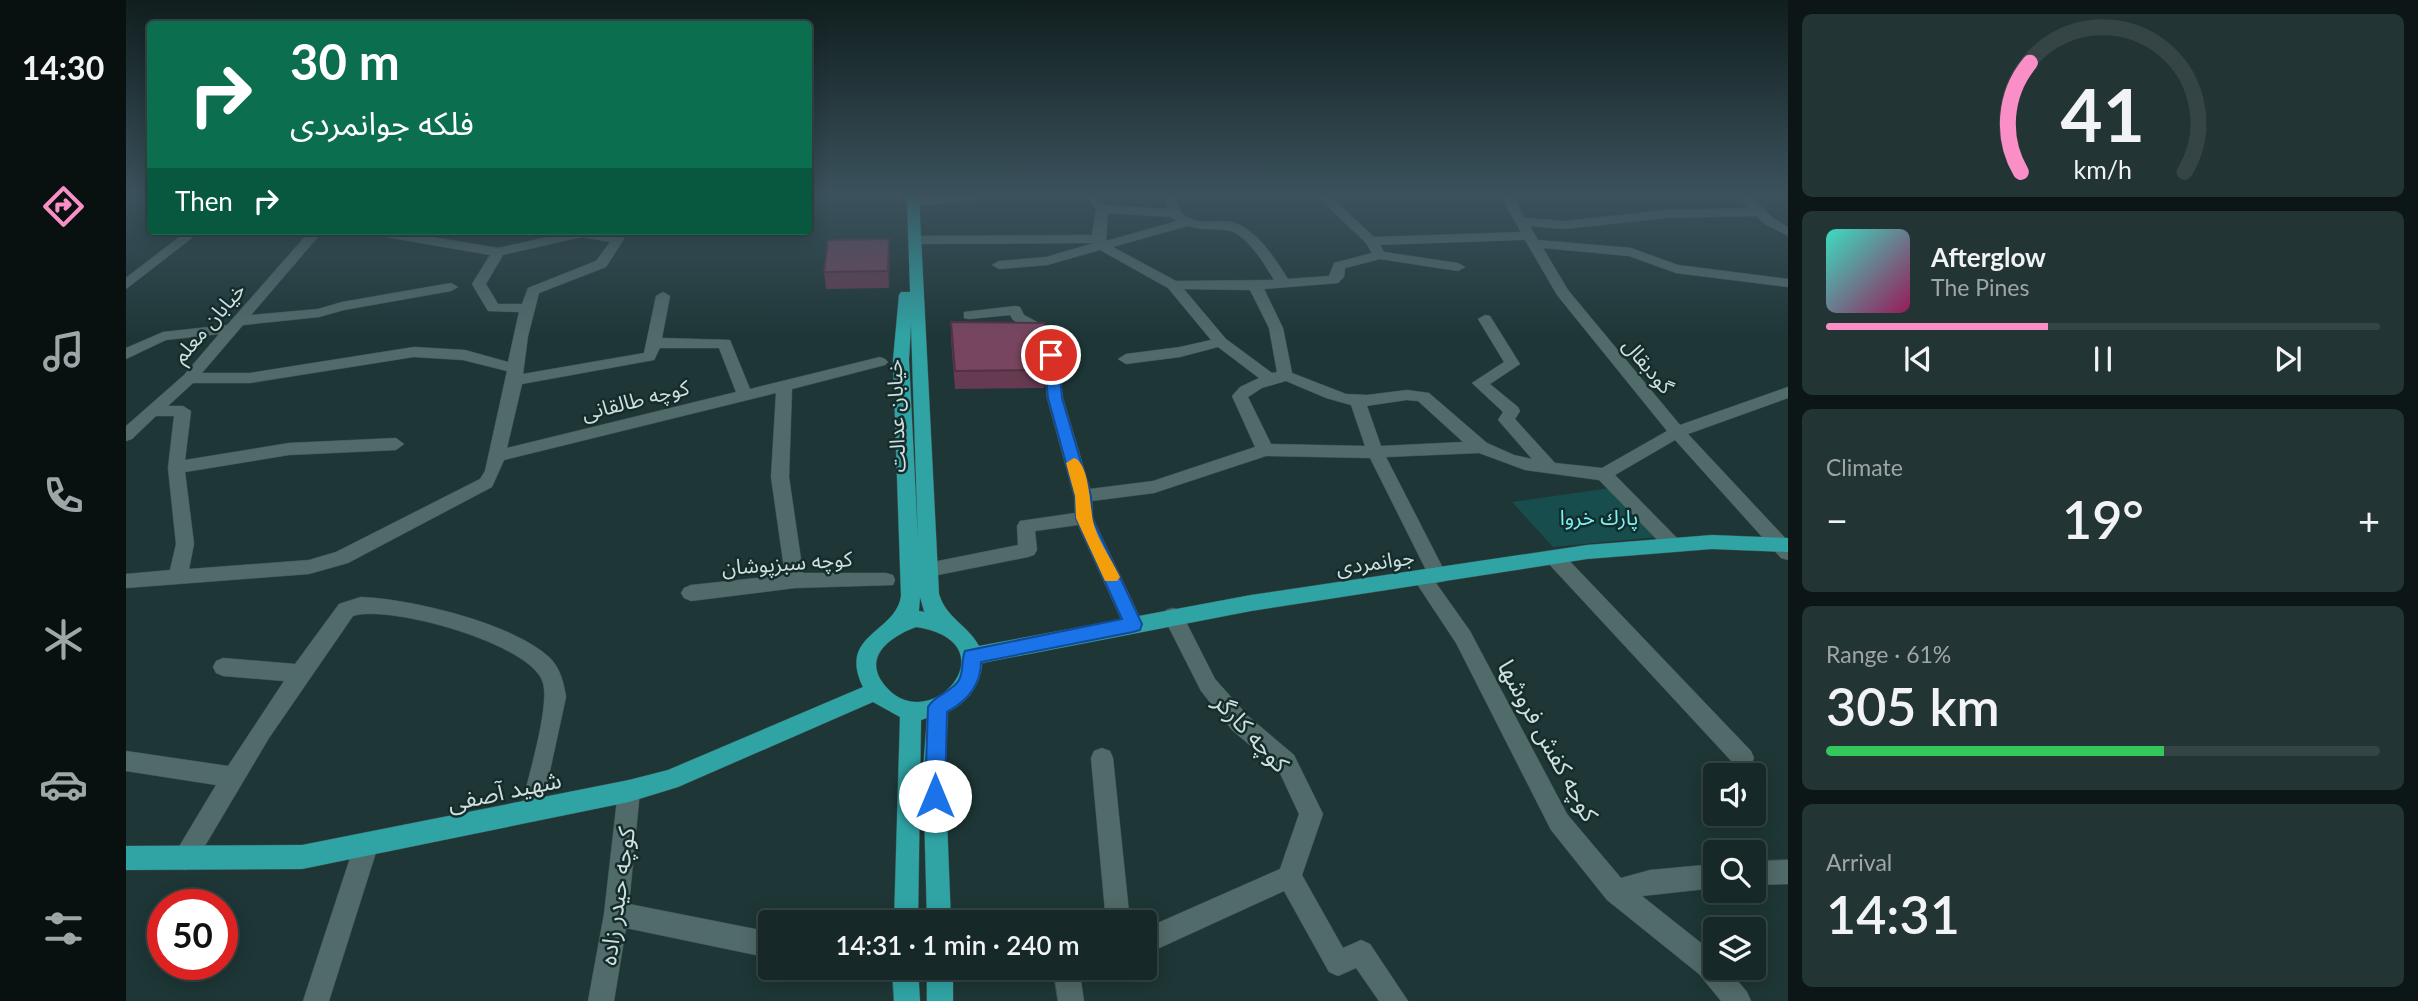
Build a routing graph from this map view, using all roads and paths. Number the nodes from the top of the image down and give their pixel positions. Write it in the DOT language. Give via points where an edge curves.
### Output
graph roads {
  1 [pos="179,244"];
  2 [pos="306,244"];
  3 [pos="449,244"];
  4 [pos="533,244"];
  5 [pos="615,244"];
  6 [pos="908,244"];
  7 [pos="915,244"];
  8 [pos="1099,244"];
  9 [pos="1102,244"];
  10 [pos="1255,244"];
  11 [pos="1373,244"];
  12 [pos="1532,244"];
  13 [pos="1561,244"];
  14 [pos="498,252"];
  15 [pos="1380,255"];
  16 [pos="999,265"];
  17 [pos="1458,267"];
  18 [pos="1788,283"];
  19 [pos="126,285"];
  20 [pos="1173,285"];
  21 [pos="1284,285"];
  22 [pos="1255,286"];
  23 [pos="451,287"];
  24 [pos="663,296"];
  25 [pos="526,308"];
  26 [pos="969,315"];
  27 [pos="1485,320"];
  28 [pos="232,325"];
  29 [pos="654,342"];
  30 [pos="1221,342"];
  31 [pos="126,354"];
  32 [pos="1126,359"];
  33 [pos="880,362"];
  34 [pos="515,374"];
  35 [pos="1277,376"];
  36 [pos="189,378"];
  37 [pos="784,386"];
  38 [pos="1788,392"];
  39 [pos="745,396"];
  40 [pos="1357,401"];
  41 [pos="156,411"];
  42 [pos="1677,432"];
  43 [pos="126,435"];
  44 [pos="396,444"];
  45 [pos="1481,447"];
  46 [pos="1265,450"];
  47 [pos="1376,452"];
  48 [pos="496,456"];
  49 [pos="176,468"];
  50 [pos="1550,468"];
  51 [pos="1604,474"];
  52 [pos="1083,496"];
  53 [pos="1084,518"];
  54 [pos="1672,544"];
  55 [pos="1785,547"];
  56 [pos="1555,558"];
  57 [pos="928,570"];
  58 [pos="178,576"];
  59 [pos="1430,577"];
  60 [pos="886,580"];
  61 [pos="126,581"];
  62 [pos="795,581"];
  63 [pos="691,593"];
  64 [pos="1173,616"];
  65 [pos="900,622"];
  66 [pos="1133,624"];
  67 [pos="948,626"];
  68 [pos="972,656"];
  69 [pos="223,667"];
  70 [pos="298,673"];
  71 [pos="875,692"];
  72 [pos="938,707"];
  73 [pos="911,710"];
  74 [pos="1102,758"];
  75 [pos="1743,758"];
  76 [pos="126,761"];
  77 [pos="232,777"];
  78 [pos="629,791"];
  79 [pos="532,809"];
  80 [pos="366,846"];
  81 [pos="126,858"];
  82 [pos="185,858"];
  83 [pos="1788,872"];
  84 [pos="1766,873"];
  85 [pos="1289,877"];
  86 [pos="1703,877"];
  87 [pos="1616,891"];
  88 [pos="906,910"];
  89 [pos="939,910"];
  90 [pos="1117,910"];
  91 [pos="616,914"];
  92 [pos="1157,937"];
  93 [pos="758,943"];
  94 [pos="902,980"];
  95 [pos="940,980"];
  96 [pos="1068,980"];
  97 [pos="316,1001"];
  98 [pos="601,1001"];
  99 [pos="907,1001"];
  100 [pos="940,1001"];
  101 [pos="1071,1001"];
  102 [pos="1395,1001"];
  103 [pos="1738,1001"];
  1 -- 19 [label="street"];
  2 -- 28 [label="street, خیابان معلم"];
  3 -- 14 [label="street"];
  4 -- 14 [label="street"];
  5 -- 25 [label="street" via="601,264 533,291"];
  6 -- 65 [label="main road, خیابان عدالت" via="901,360 911,596 909,611"];
  7 -- 57 [label="main road, خیابان عدالت"];
  8 -- 16 [label="street" via="1046,261"];
  9 -- 20 [label="street"];
  10 -- 21 [label="street"];
  11 -- 15 [label="street"];
  12 -- 42 [label="street, گودبقال" via="1562,292"];
  13 -- 18 [label="street" via="1630,252 1676,269"];
  14 -- 25 [label="street" via="480,284 493,308"];
  15 -- 17 [label="street"];
  15 -- 21 [label="street" via="1339,266 1333,280"];
  20 -- 22 [label="street"];
  20 -- 30 [label="street"];
  21 -- 22 [label="street"];
  22 -- 35 [label="street" via="1276,328"];
  23 -- 28 [label="street"];
  24 -- 29 [label="street"];
  25 -- 34 [label="street"];
  26 -- 52 [label="street" via="1016,310 1018,317 1049,334 1055,398"];
  27 -- 50 [label="street" via="1512,364 1480,383 1512,411 1506,420"];
  28 -- 31 [label="street" via="163,336"];
  28 -- 36 [label="street, خیابان معلم"];
  29 -- 34 [label="street" via="652,352 643,359"];
  29 -- 39 [label="street" via="725,343"];
  30 -- 32 [label="street"];
  30 -- 35 [label="street"];
  33 -- 37 [label="street, کوچه طالقانی"];
  34 -- 36 [label="street" via="465,355 414,352 250,377"];
  34 -- 48 [label="street"];
  35 -- 40 [label="street"];
  35 -- 46 [label="street" via="1240,396"];
  36 -- 41 [label="street, خیابان معلم"];
  37 -- 39 [label="street, کوچه طالقانی"];
  37 -- 62 [label="street" via="780,477"];
  38 -- 42 [label="street"];
  39 -- 48 [label="street, کوچه طالقانی"];
  40 -- 45 [label="street" via="1412,394 1423,397"];
  40 -- 47 [label="street, کوچه کفش فروشها"];
  41 -- 43 [label="street, خیابان معلم"];
  41 -- 49 [label="street" via="183,411"];
  42 -- 51 [label="street"];
  42 -- 55 [label="street, گودبقال"];
  44 -- 49 [label="street" via="289,449"];
  45 -- 47 [label="street"];
  45 -- 50 [label="street"];
  46 -- 47 [label="street"];
  46 -- 52 [label="street" via="1154,487"];
  47 -- 59 [label="street, کوچه کفش فروشها"];
  48 -- 58 [label="street" via="486,483 341,558 309,567"];
  49 -- 58 [label="street" via="185,544"];
  50 -- 51 [label="street"];
  51 -- 54 [label="street"];
  52 -- 53 [label="street"];
  53 -- 57 [label="street" via="1026,526 1028,550"];
  53 -- 66 [label="street"];
  54 -- 55 [label="main road, جوانمردی"];
  54 -- 56 [label="main road, جوانمردی"];
  56 -- 59 [label="main road, جوانمردی"];
  56 -- 75 [label="street"];
  57 -- 67 [label="main road, خیابان عدالت" via="934,611"];
  58 -- 61 [label="street"];
  59 -- 64 [label="main road, جوانمردی"];
  59 -- 87 [label="street, کوچه کفش فروشها" via="1559,822"];
  60 -- 62 [label="street, کوچه سبزپوشان"];
  62 -- 63 [label="street, کوچه سبزپوشان"];
  64 -- 66 [label="main road, جوانمردی"];
  64 -- 85 [label="street, کوچه کارگر" via="1208,685 1240,723 1286,762 1311,814"];
  65 -- 67 [label="main road" via="916,619"];
  65 -- 71 [label="main road" via="886,629 868,652 865,666"];
  66 -- 68 [label="main road, جوانمردی"];
  67 -- 68 [label="main road" via="959,634"];
  68 -- 72 [label="main road" via="965,686 954,699"];
  69 -- 70 [label="street"];
  70 -- 77 [label="street"];
  70 -- 79 [label="street" via="346,610 361,603 393,605 481,631 541,661 554,678 556,697"];
  71 -- 73 [label="main road" via="885,701"];
  71 -- 78 [label="main road, شهید آصفی" via="670,780"];
  72 -- 73 [label="main road"];
  72 -- 89 [label="main road" via="934,770"];
  73 -- 88 [label="main road"];
  74 -- 90 [label="street"];
  76 -- 77 [label="street"];
  77 -- 82 [label="street"];
  78 -- 79 [label="main road, شهید آصفی"];
  78 -- 91 [label="street, کوچه حیدر زاده"];
  79 -- 80 [label="main road, شهید آصفی"];
  80 -- 82 [label="main road, شهید آصفی" via="302,857"];
  80 -- 97 [label="street"];
  81 -- 82 [label="main road, شهید آصفی"];
  83 -- 84 [label="street"];
  85 -- 92 [label="street"];
  85 -- 102 [label="street" via="1338,963 1361,953"];
  86 -- 87 [label="street" via="1650,882"];
  87 -- 103 [label="street, کوچه کفش فروشها" via="1708,965"];
  91 -- 93 [label="street"];
  91 -- 98 [label="street, کوچه حیدر زاده"];
  94 -- 99 [label="main road"];
  95 -- 100 [label="main road"];
  96 -- 101 [label="street"];
}
